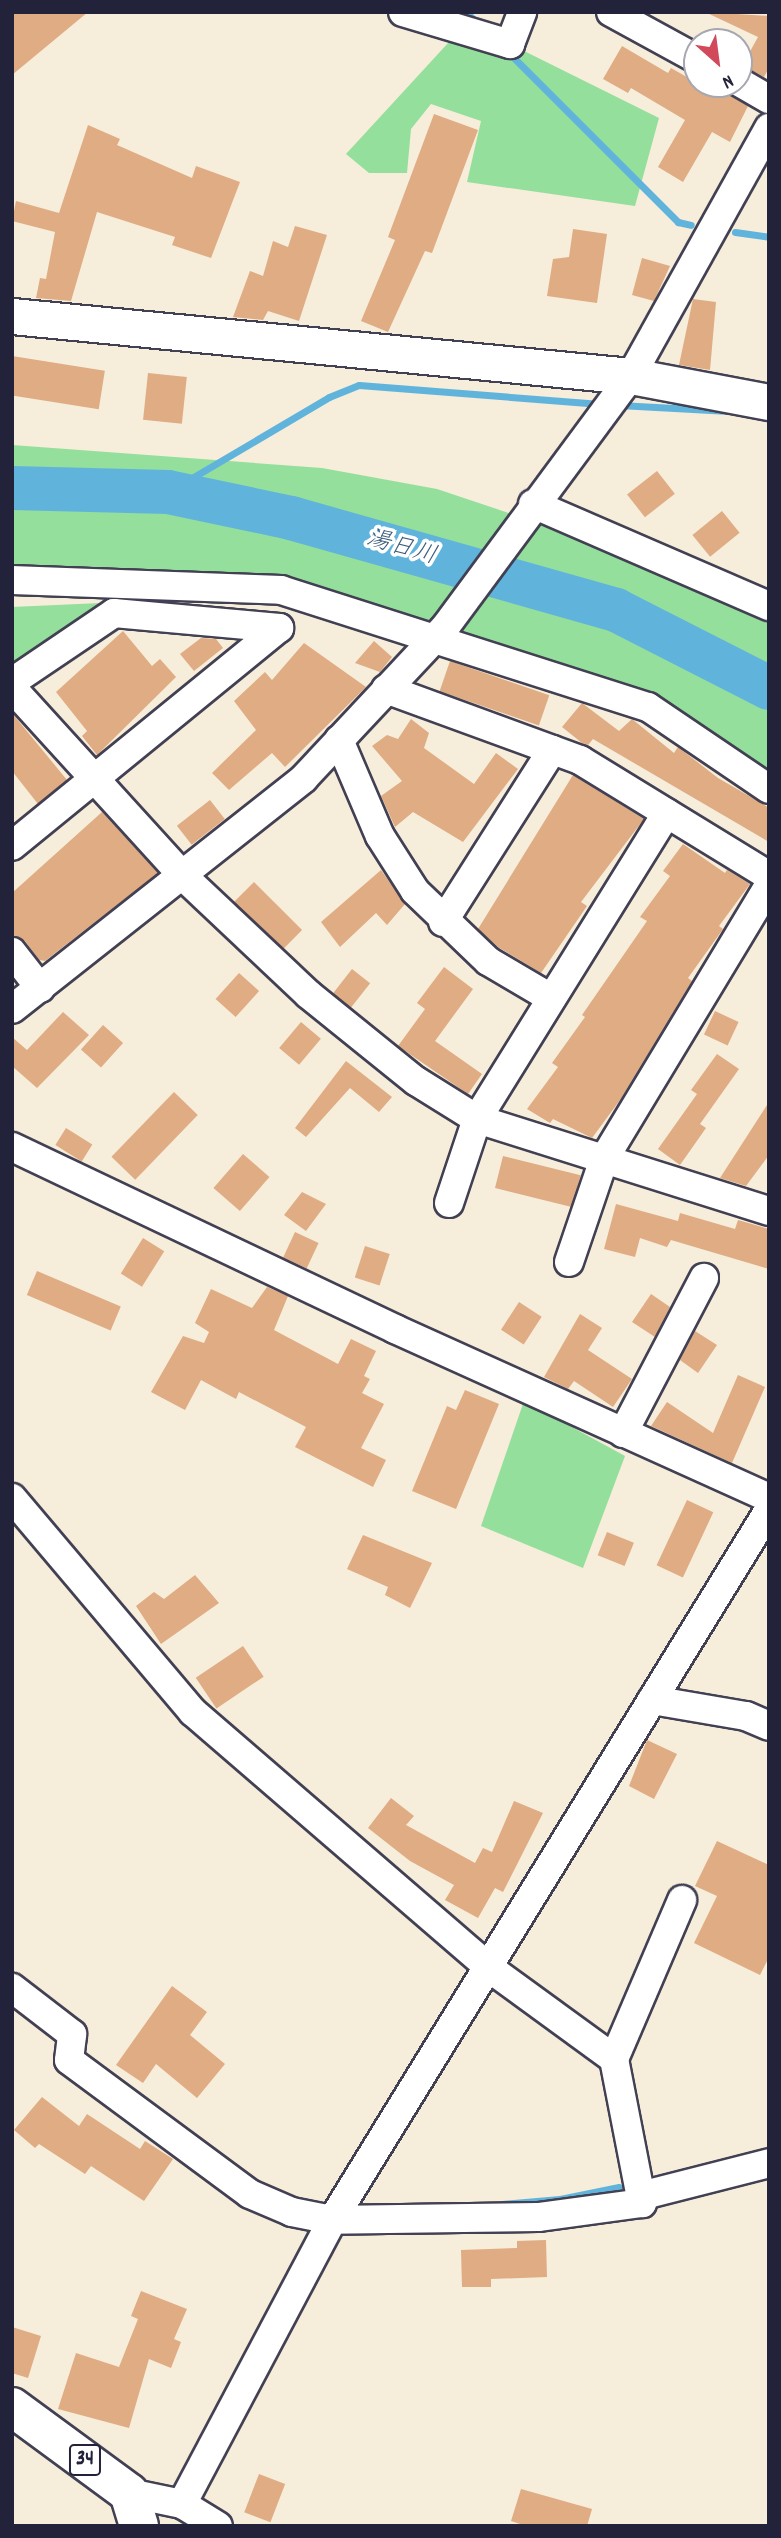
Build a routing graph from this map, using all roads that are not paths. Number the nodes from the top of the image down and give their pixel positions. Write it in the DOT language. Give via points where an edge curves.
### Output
graph roads {
  1 [pos="403,12"];
  2 [pos="522,12"];
  3 [pos="611,12"];
  4 [pos="683,52"];
  5 [pos="753,90"];
  6 [pos="769,99"];
  7 [pos="769,128"];
  8 [pos="12,316"];
  9 [pos="626,383"];
  10 [pos="760,401"];
  11 [pos="533,504"];
  12 [pos="12,580"];
  13 [pos="769,606"];
  14 [pos="441,631"];
  15 [pos="12,682"];
  16 [pos="12,688"];
  17 [pos="386,689"];
  18 [pos="339,740"];
  19 [pos="552,750"];
  20 [pos="97,780"];
  21 [pos="769,789"];
  22 [pos="667,813"];
  23 [pos="12,846"];
  24 [pos="769,876"];
  25 [pos="184,877"];
  26 [pos="769,884"];
  27 [pos="443,922"];
  28 [pos="12,952"];
  29 [pos="40,988"];
  30 [pos="549,997"];
  31 [pos="12,1009"];
  32 [pos="477,1119"];
  33 [pos="12,1147"];
  34 [pos="604,1159"];
  35 [pos="449,1203"];
  36 [pos="769,1211"];
  37 [pos="569,1262"];
  38 [pos="704,1278"];
  39 [pos="623,1433"];
  40 [pos="12,1498"];
  41 [pos="769,1498"];
  42 [pos="769,1510"];
  43 [pos="652,1700"];
  44 [pos="769,1726"];
  45 [pos="682,1900"];
  46 [pos="488,1967"];
  47 [pos="12,1988"];
  48 [pos="614,2059"];
  49 [pos="769,2163"];
  50 [pos="640,2196"];
  51 [pos="337,2212"];
  52 [pos="12,2407"];
  53 [pos="182,2504"];
  54 [pos="134,2509"];
  55 [pos="218,2526"];
  1 -- 2 [label="street" via="510,44"];
  3 -- 4 [label="street"];
  5 -- 6 [label="street"];
  7 -- 9 [label="street"];
  8 -- 9 [label="street"];
  9 -- 10 [label="street"];
  9 -- 11 [label="street"];
  11 -- 13 [label="street"];
  11 -- 14 [label="street"];
  12 -- 14 [label="street" via="281,590"];
  14 -- 17 [label="street"];
  14 -- 21 [label="street" via="648,707"];
  15 -- 20 [label="street" via="114,613 279,628"];
  16 -- 20 [label="street"];
  17 -- 18 [label="street"];
  17 -- 19 [label="street"];
  18 -- 25 [label="street" via="304,778"];
  18 -- 27 [label="street" via="380,836 415,891"];
  19 -- 22 [label="street" via="580,760"];
  19 -- 27 [label="street"];
  20 -- 23 [label="street"];
  20 -- 25 [label="street"];
  22 -- 24 [label="street"];
  22 -- 30 [label="street"];
  25 -- 29 [label="street"];
  25 -- 32 [label="street" via="308,994 416,1081"];
  26 -- 34 [label="street"];
  27 -- 30 [label="street" via="488,961"];
  28 -- 29 [label="street"];
  29 -- 31 [label="street"];
  30 -- 32 [label="street"];
  32 -- 34 [label="street"];
  32 -- 35 [label="street"];
  33 -- 39 [label="street"];
  34 -- 36 [label="street"];
  34 -- 37 [label="street"];
  38 -- 39 [label="street"];
  39 -- 41 [label="street"];
  40 -- 46 [label="street" via="193,1712"];
  42 -- 43 [label="street"];
  43 -- 44 [label="street" via="746,1716"];
  43 -- 46 [label="street"];
  45 -- 48 [label="street"];
  46 -- 48 [label="street"];
  46 -- 51 [label="street"];
  47 -- 51 [label="street" via="70,2047 250,2194 292,2212"];
  48 -- 50 [label="street"];
  49 -- 50 [label="street"];
  50 -- 51 [label="street" via="642,2203 538,2217"];
  51 -- 53 [label="street"];
  52 -- 54 [label="main road, 34"];
  53 -- 54 [label="street"];
  53 -- 55 [label="street"];
}
